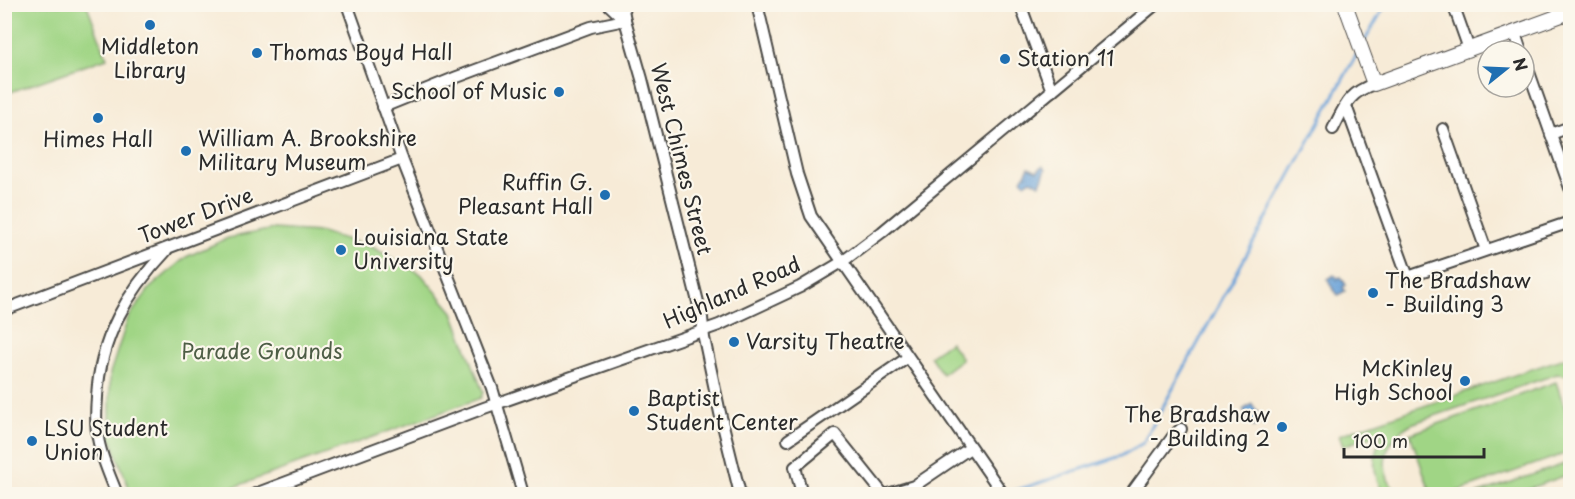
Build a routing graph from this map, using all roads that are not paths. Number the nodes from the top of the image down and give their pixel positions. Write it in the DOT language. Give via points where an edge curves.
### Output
graph roads {
  1 [pos="347,4"];
  2 [pos="608,4"];
  3 [pos="622,4"];
  4 [pos="757,4"];
  5 [pos="1020,4"];
  6 [pos="1156,4"];
  7 [pos="1345,4"];
  8 [pos="1453,4"];
  9 [pos="1566,10"];
  10 [pos="624,21"];
  11 [pos="1515,33"];
  12 [pos="1517,39"];
  13 [pos="1469,49"];
  14 [pos="1374,84"];
  15 [pos="1052,91"];
  16 [pos="1536,92"];
  17 [pos="1346,106"];
  18 [pos="383,107"];
  19 [pos="1570,127"];
  20 [pos="1333,129"];
  21 [pos="1443,129"];
  22 [pos="1551,134"];
  23 [pos="402,159"];
  24 [pos="1570,188"];
  25 [pos="1570,222"];
  26 [pos="171,246"];
  27 [pos="1486,250"];
  28 [pos="842,262"];
  29 [pos="4,310"];
  30 [pos="703,330"];
  31 [pos="907,358"];
  32 [pos="496,404"];
  33 [pos="1181,429"];
  34 [pos="788,440"];
  35 [pos="970,448"];
  36 [pos="1000,491"];
  37 [pos="117,495"];
  38 [pos="255,495"];
  39 [pos="523,495"];
  40 [pos="740,495"];
  41 [pos="802,495"];
  42 [pos="883,495"];
  43 [pos="888,495"];
  44 [pos="1131,495"];
  1 -- 18 [label="street"];
  2 -- 10 [label="street, West Chimes Street"];
  3 -- 10 [label="street"];
  4 -- 28 [label="street" via="804,200 815,224"];
  5 -- 15 [label="street"];
  6 -- 15 [label="street, Highland Road"];
  7 -- 14 [label="main road"];
  8 -- 13 [label="street"];
  9 -- 11 [label="main road"];
  10 -- 18 [label="street" via="591,27"];
  10 -- 30 [label="street, West Chimes Street" via="642,79"];
  11 -- 12 [label="street"];
  11 -- 13 [label="main road"];
  13 -- 14 [label="main road"];
  14 -- 17 [label="street" via="1358,89"];
  15 -- 28 [label="street, Highland Road"];
  16 -- 22 [label="street"];
  17 -- 20 [label="street"];
  17 -- 27 [label="street" via="1408,277"];
  18 -- 23 [label="street"];
  19 -- 22 [label="street"];
  21 -- 27 [label="street"];
  22 -- 24 [label="street"];
  23 -- 26 [label="street, Tower Drive"];
  23 -- 32 [label="street"];
  25 -- 27 [label="street"];
  26 -- 29 [label="street, Tower Drive"];
  26 -- 37 [label="street" via="126,300 100,366 97,436"];
  28 -- 30 [label="street, Highland Road" via="782,296"];
  28 -- 31 [label="street"];
  30 -- 32 [label="street, Highland Road"];
  30 -- 40 [label="street, West Chimes Street"];
  31 -- 34 [label="street"];
  31 -- 35 [label="street"];
  32 -- 38 [label="street, Highland Road"];
  32 -- 39 [label="street"];
  33 -- 44 [label="street"];
  35 -- 36 [label="street"];
  35 -- 43 [label="street" via="914,486"];
  41 -- 42 [label="street" via="795,467 835,434"];
}
